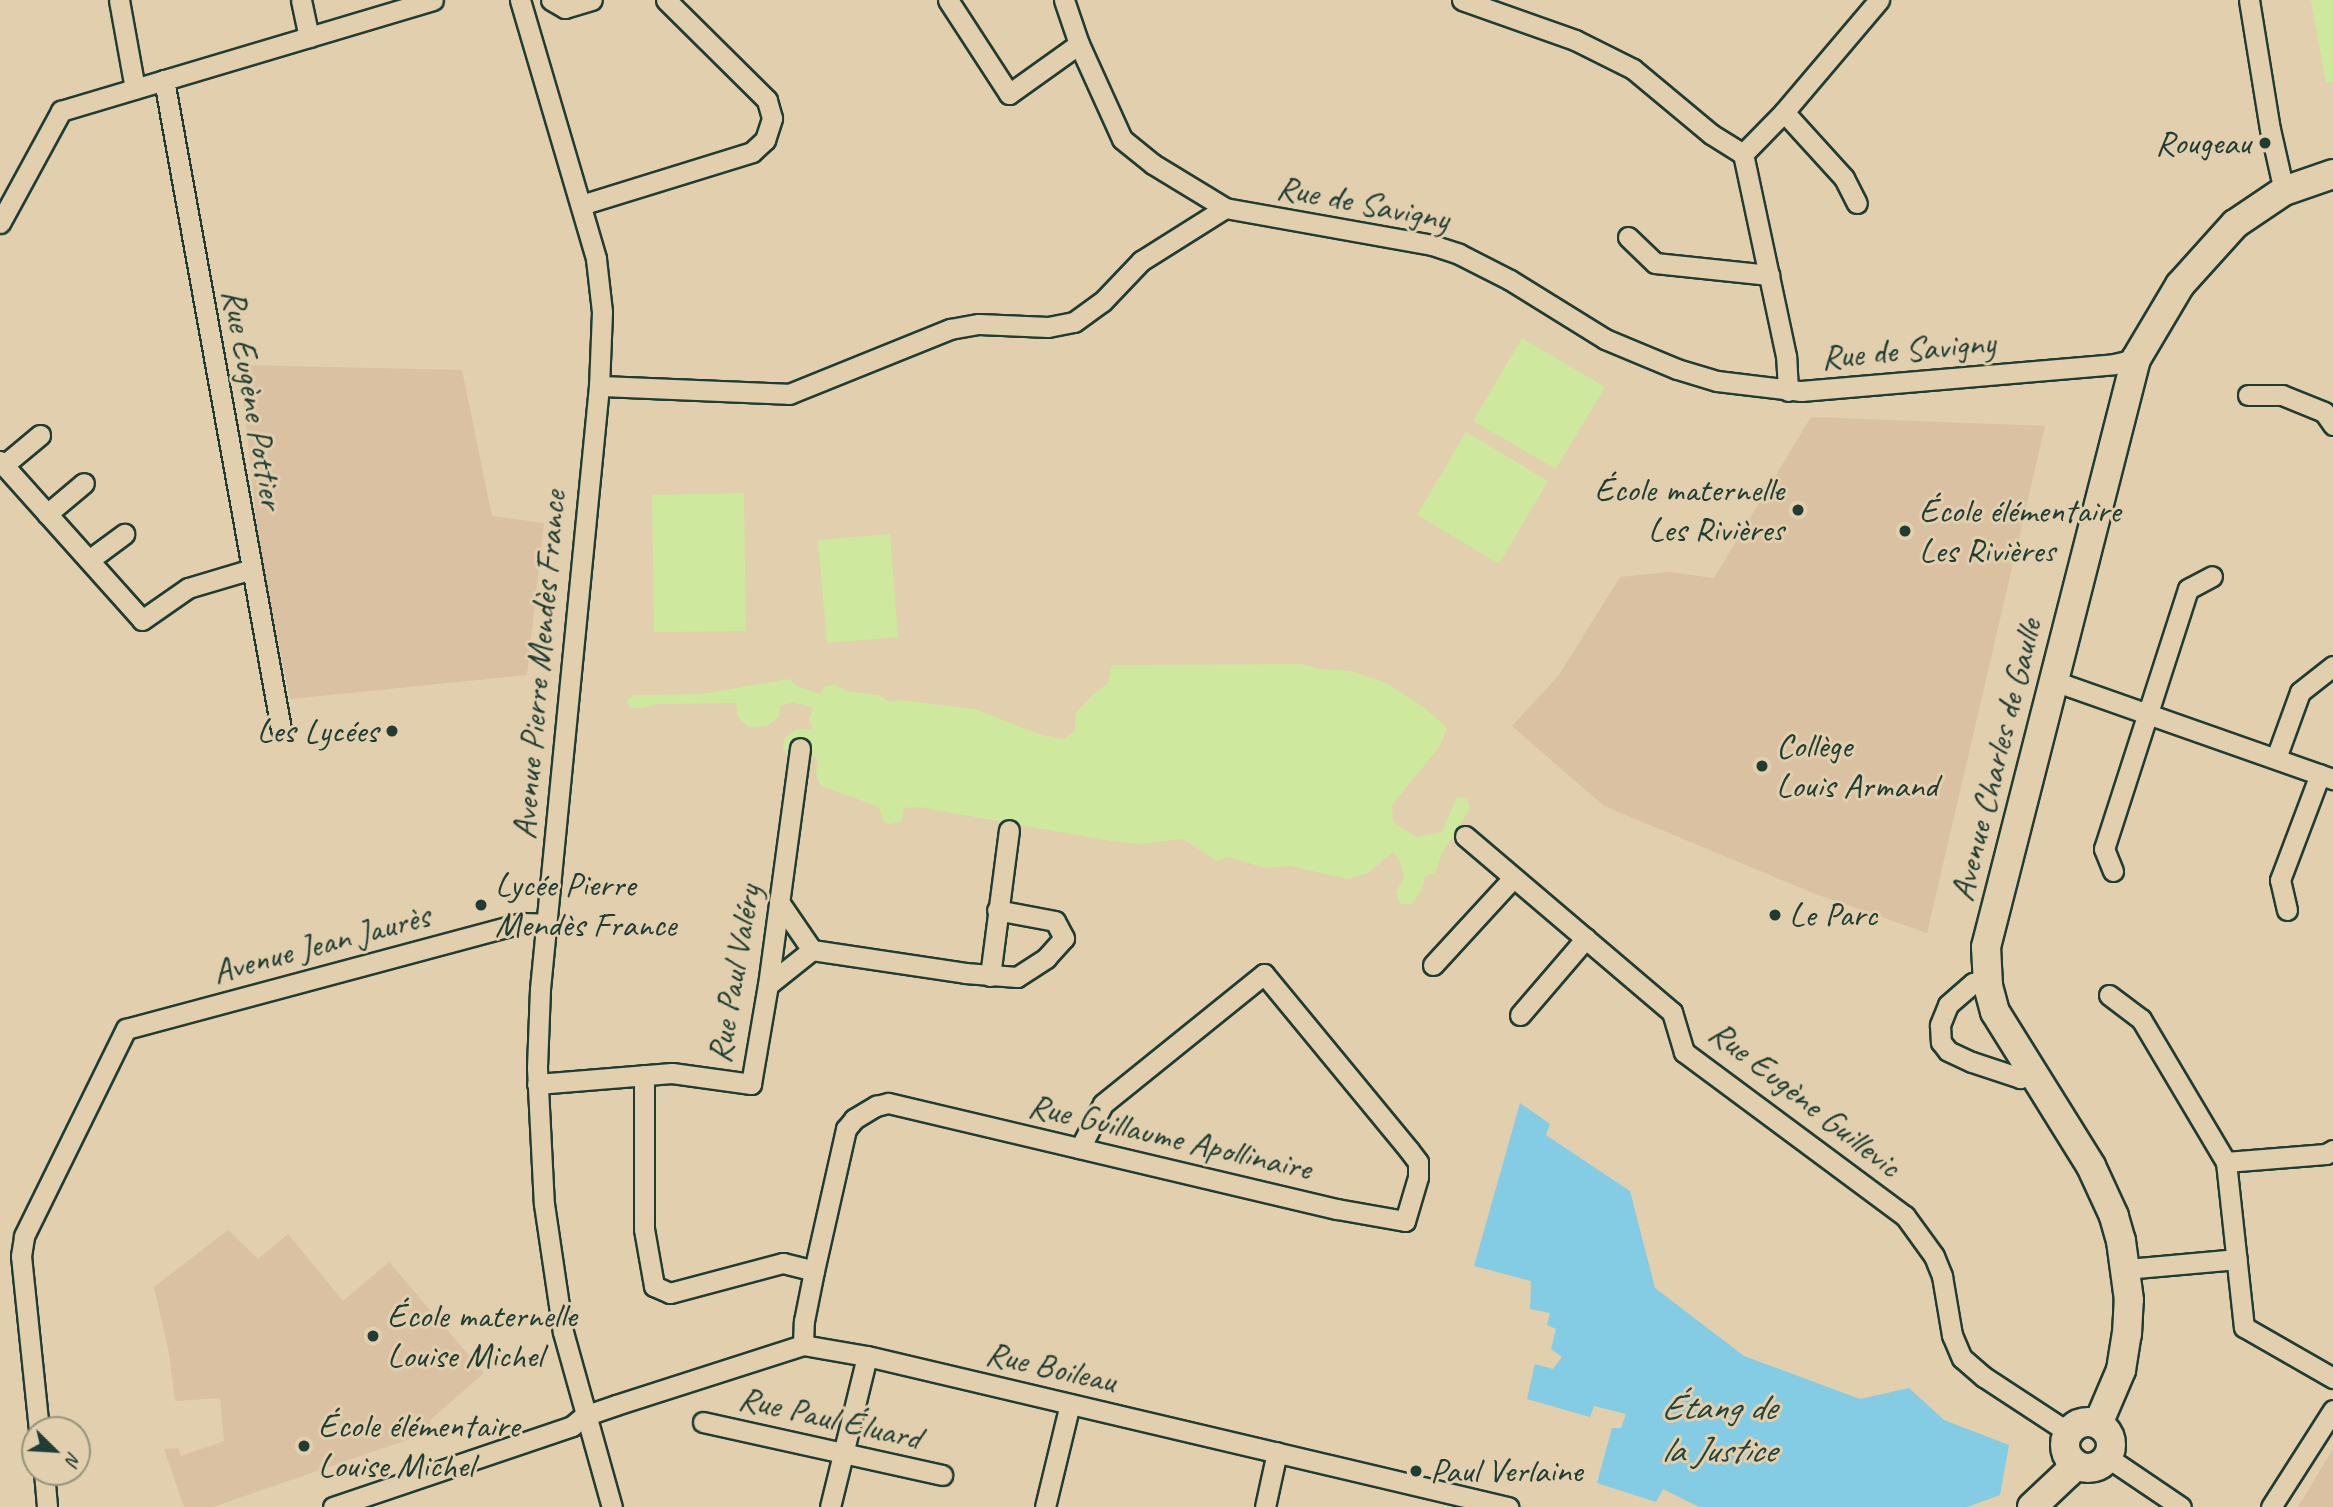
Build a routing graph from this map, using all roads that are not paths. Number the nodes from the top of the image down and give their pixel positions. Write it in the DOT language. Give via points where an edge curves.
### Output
graph roads {
  1 [pos="118,0"];
  2 [pos="301,0"];
  3 [pos="432,0"];
  4 [pos="520,0"];
  5 [pos="551,0"];
  6 [pos="592,0"];
  7 [pos="666,0"];
  8 [pos="948,0"];
  9 [pos="1064,0"];
  10 [pos="1462,0"];
  11 [pos="1879,0"];
  12 [pos="2249,0"];
  13 [pos="309,37"];
  14 [pos="1079,44"];
  15 [pos="163,80"];
  16 [pos="135,89"];
  17 [pos="1784,112"];
  18 [pos="1743,154"];
  19 [pos="2333,174"];
  20 [pos="2284,191"];
  21 [pos="1857,203"];
  22 [pos="582,205"];
  23 [pos="1225,208"];
  24 [pos="0,223"];
  25 [pos="1628,237"];
  26 [pos="1769,275"];
  27 [pos="2136,359"];
  28 [pos="599,386"];
  29 [pos="1788,391"];
  30 [pos="2248,395"];
  31 [pos="2333,425"];
  32 [pos="40,435"];
  33 [pos="2,463"];
  34 [pos="84,483"];
  35 [pos="47,514"];
  36 [pos="124,534"];
  37 [pos="89,561"];
  38 [pos="252,569"];
  39 [pos="2212,576"];
  40 [pos="2333,666"];
  41 [pos="2054,681"];
  42 [pos="2148,714"];
  43 [pos="281,729"];
  44 [pos="800,748"];
  45 [pos="2276,758"];
  46 [pos="2327,776"];
  47 [pos="1009,830"];
  48 [pos="1465,836"];
  49 [pos="2113,872"];
  50 [pos="1513,878"];
  51 [pos="779,902"];
  52 [pos="997,910"];
  53 [pos="2287,910"];
  54 [pos="546,924"];
  55 [pos="1586,938"];
  56 [pos="812,950"];
  57 [pos="1433,965"];
  58 [pos="990,976"];
  59 [pos="1987,978"];
  60 [pos="768,985"];
  61 [pos="2109,995"];
  62 [pos="1520,1015"];
  63 [pos="2031,1072"];
  64 [pos="644,1075"];
  65 [pos="537,1084"];
  66 [pos="1080,1148"];
  67 [pos="2333,1150"];
  68 [pos="2225,1162"];
  69 [pos="2237,1259"];
  70 [pos="2126,1269"];
  71 [pos="814,1271"];
  72 [pos="803,1345"];
  73 [pos="867,1356"];
  74 [pos="2333,1378"];
  75 [pos="1070,1404"];
  76 [pos="2333,1410"];
  77 [pos="38,1416"];
  78 [pos="584,1416"];
  79 [pos="704,1422"];
  80 [pos="2098,1424"];
  81 [pos="2068,1432"];
  82 [pos="1277,1452"];
  83 [pos="843,1453"];
  84 [pos="2107,1457"];
  85 [pos="2073,1462"];
  86 [pos="942,1475"];
  87 [pos="45,1486"];
  88 [pos="1486,1505"];
  89 [pos="47,1507"];
  90 [pos="333,1507"];
  91 [pos="612,1507"];
  92 [pos="830,1507"];
  93 [pos="1045,1507"];
  94 [pos="1265,1507"];
  95 [pos="1508,1507"];
  96 [pos="2032,1507"];
  97 [pos="2181,1507"];
  98 [pos="2271,1507"];
  1 -- 16 [label="street"];
  2 -- 13 [label="street"];
  3 -- 13 [label="street"];
  4 -- 22 [label="street, Avenue Pierre Mendès France"];
  5 -- 6 [label="street" via="565,8"];
  7 -- 22 [label="street" via="767,100 772,118 765,140 752,152"];
  8 -- 14 [label="street" via="1009,94"];
  9 -- 14 [label="street"];
  10 -- 18 [label="street" via="1575,40 1633,69 1711,134"];
  11 -- 17 [label="street"];
  12 -- 20 [label="street"];
  13 -- 15 [label="street"];
  14 -- 23 [label="street" via="1122,139 1153,164"];
  15 -- 16 [label="street"];
  15 -- 38 [label="street, Rue Eugène Pottier"];
  16 -- 24 [label="street" via="61,111"];
  17 -- 18 [label="street"];
  17 -- 21 [label="street" via="1844,178"];
  18 -- 26 [label="street"];
  19 -- 20 [label="street, Avenue Charles de Gaulle"];
  20 -- 27 [label="street, Avenue Charles de Gaulle" via="2235,224 2209,249 2180,285"];
  22 -- 28 [label="street, Avenue Pierre Mendès France" via="596,258 602,312"];
  23 -- 28 [label="street, Rue de Savigny" via="1141,261 1102,302 1074,322 1048,327 979,324 950,329 789,394"];
  23 -- 29 [label="street, Rue de Savigny" via="1460,254 1605,339 1667,366 1717,381"];
  25 -- 26 [label="street" via="1655,263"];
  26 -- 29 [label="street" via="1786,356"];
  27 -- 29 [label="street, Rue de Savigny" via="2114,365"];
  27 -- 41 [label="street, Avenue Charles de Gaulle"];
  28 -- 54 [label="street, Avenue Pierre Mendès France"];
  30 -- 31 [label="street" via="2282,395 2325,412"];
  32 -- 33 [label="street"];
  33 -- 35 [label="street"];
  34 -- 35 [label="street"];
  35 -- 37 [label="street"];
  36 -- 37 [label="street"];
  37 -- 38 [label="street" via="142,620 188,588"];
  38 -- 43 [label="street, Rue Eugène Pottier"];
  39 -- 42 [label="street" via="2188,589"];
  40 -- 45 [label="street" via="2300,692"];
  41 -- 42 [label="street"];
  41 -- 59 [label="street, Avenue Charles de Gaulle" via="1986,947"];
  42 -- 45 [label="street"];
  42 -- 49 [label="street" via="2104,849"];
  44 -- 51 [label="street, Rue Paul Valéry"];
  45 -- 46 [label="street"];
  46 -- 53 [label="street" via="2280,880"];
  47 -- 52 [label="street"];
  48 -- 50 [label="street, Rue Eugène Guillevic"];
  50 -- 55 [label="street, Rue Eugène Guillevic"];
  50 -- 57 [label="street"];
  51 -- 56 [label="street"];
  51 -- 60 [label="street, Rue Paul Valéry"];
  52 -- 58 [label="street"];
  52 -- 58 [label="street" via="1055,921 1064,938 1046,958 1017,977"];
  54 -- 65 [label="street, Avenue Pierre Mendès France"];
  54 -- 77 [label="street, Avenue Jean Jaurès" via="522,923 126,1029 24,1236 21,1256"];
  55 -- 62 [label="street"];
  55 -- 81 [label="street, Rue Eugène Guillevic" via="1672,1012 1684,1052 1905,1216 1934,1256 1952,1335 1962,1357 1984,1377"];
  56 -- 58 [label="street"];
  56 -- 60 [label="street"];
  59 -- 63 [label="street, Avenue Charles de Gaulle" via="1995,1012"];
  59 -- 63 [label="street" via="1973,983 1948,1004 1940,1025 1941,1042 1948,1051 1984,1066 2020,1078"];
  60 -- 64 [label="street, Rue Paul Valéry" via="751,1084 672,1073"];
  61 -- 68 [label="street" via="2141,1019"];
  63 -- 70 [label="street, Avenue Charles de Gaulle" via="2104,1191"];
  64 -- 65 [label="street, Rue Paul Valéry"];
  64 -- 71 [label="street" via="644,1229 654,1286 670,1293 783,1263"];
  65 -- 78 [label="street, Avenue Pierre Mendès France" via="544,1204 563,1332"];
  66 -- 66 [label="street, Rue Guillaume Apollinaire" via="1405,1221 1418,1177 1418,1162 1264,974 1103,1104"];
  66 -- 71 [label="street, Rue Guillaume Apollinaire" via="888,1103 876,1106 846,1129"];
  67 -- 68 [label="street"];
  68 -- 69 [label="street"];
  69 -- 70 [label="street"];
  69 -- 74 [label="street" via="2244,1327"];
  70 -- 80 [label="street, Avenue Charles de Gaulle" via="2129,1300 2121,1370"];
  71 -- 72 [label="street, Rue Guillaume Apollinaire"];
  72 -- 73 [label="street, Rue Boileau"];
  72 -- 78 [label="street, Rue Boileau"];
  73 -- 75 [label="street, Rue Boileau"];
  73 -- 83 [label="street"];
  75 -- 82 [label="street, Rue Boileau"];
  75 -- 93 [label="street"];
  76 -- 98 [label="street"];
  78 -- 90 [label="street, Rue Boileau" via="572,1426"];
  78 -- 91 [label="street, Avenue Pierre Mendès France"];
  79 -- 83 [label="street, Rue Paul Éluard"];
  80 -- 81 [label="street" via="2085,1422"];
  80 -- 84 [label="street" via="2110,1442"];
  81 -- 85 [label="street" via="2066,1452"];
  82 -- 88 [label="street, Rue Boileau"];
  82 -- 94 [label="street"];
  83 -- 86 [label="street, Rue Paul Éluard"];
  83 -- 92 [label="street"];
  84 -- 85 [label="street" via="2088,1468"];
  84 -- 97 [label="street"];
  85 -- 96 [label="street" via="2068,1473"];
  87 -- 89 [label="street"];
  88 -- 95 [label="street, Rue Boileau"];
}
